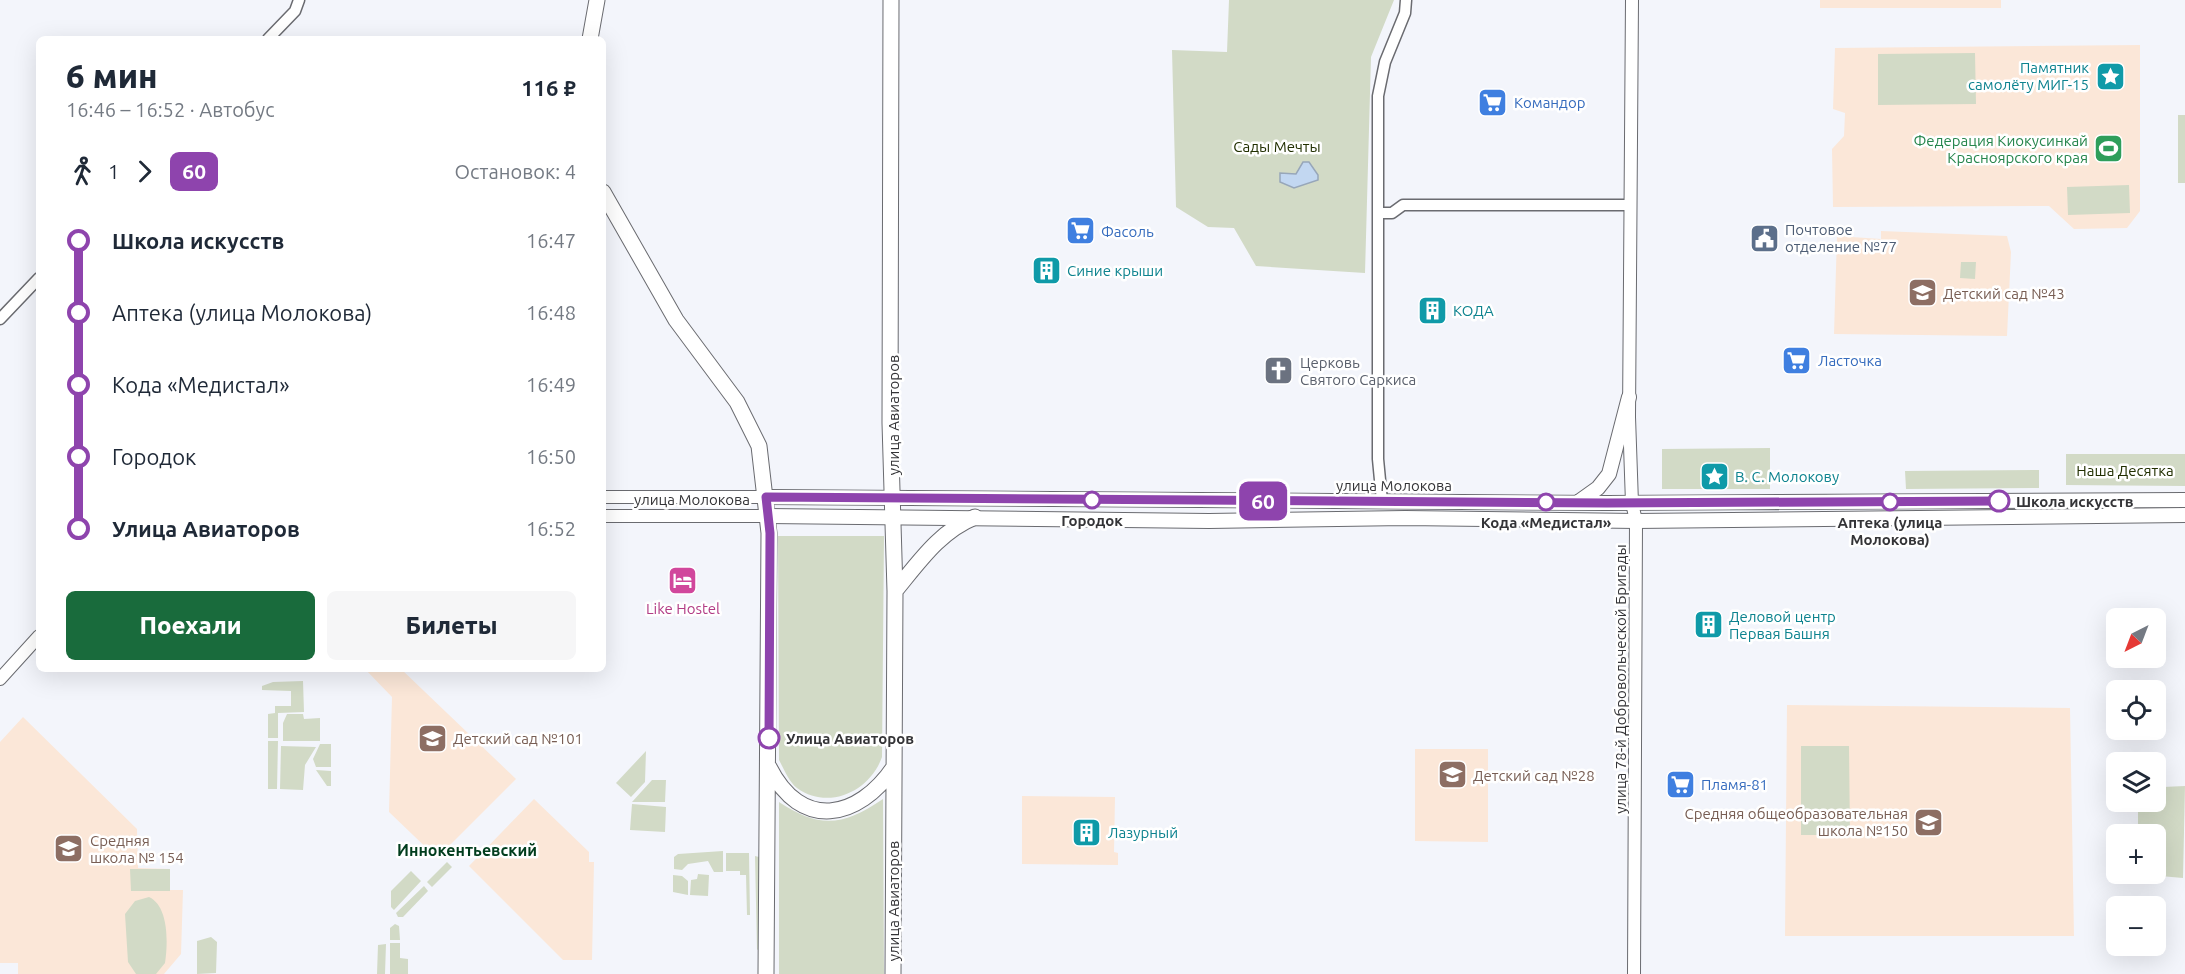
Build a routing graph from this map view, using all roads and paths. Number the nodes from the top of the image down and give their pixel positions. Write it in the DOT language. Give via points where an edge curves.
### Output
graph roads {
  1 [pos="299,0"];
  2 [pos="597,0"];
  3 [pos="891,0"];
  4 [pos="1406,0"];
  5 [pos="1632,0"];
  6 [pos="271,36"];
  7 [pos="591,36"];
  8 [pos="606,197"];
  9 [pos="1630,205"];
  10 [pos="1379,213"];
  11 [pos="36,281"];
  12 [pos="0,319"];
  13 [pos="1629,397"];
  14 [pos="606,496"];
  15 [pos="766,497"];
  16 [pos="893,498"];
  17 [pos="2185,500"];
  18 [pos="1382,501"];
  19 [pos="1577,503"];
  20 [pos="1632,503"];
  21 [pos="2185,515"];
  22 [pos="606,516"];
  23 [pos="768,516"];
  24 [pos="894,516"];
  25 [pos="975,517"];
  26 [pos="1636,520"];
  27 [pos="896,591"];
  28 [pos="36,639"];
  29 [pos="0,679"];
  30 [pos="769,767"];
  31 [pos="894,767"];
  32 [pos="766,974"];
  33 [pos="893,974"];
  34 [pos="1634,974"];
  1 -- 6 [label="street" via="295,11"];
  2 -- 7 [label="main road"];
  3 -- 16 [label="main road, улица Авиаторов"];
  4 -- 10 [label="street" via="1378,96"];
  5 -- 9 [label="street, улица 78-й Добровольческой Бригады"];
  8 -- 15 [label="main road" via="675,320 737,402 759,446"];
  9 -- 10 [label="street" via="1403,205 1392,213"];
  9 -- 13 [label="street, улица 78-й Добровольческой Бригады"];
  10 -- 18 [label="street" via="1378,459"];
  11 -- 12 [label="street"];
  13 -- 19 [label="main road" via="1609,474"];
  13 -- 20 [label="street, улица 78-й Добровольческой Бригады"];
  14 -- 15 [label="street, улица Молокова"];
  15 -- 16 [label="main road, улица Молокова"];
  15 -- 23 [label="main road"];
  16 -- 18 [label="main road, улица Молокова"];
  16 -- 24 [label="main road, улица Авиаторов"];
  17 -- 20 [label="main road, улица Молокова"];
  18 -- 19 [label="main road, улица Молокова"];
  19 -- 20 [label="main road, улица Молокова"];
  20 -- 26 [label="street, улица 78-й Добровольческой Бригады"];
  21 -- 26 [label="main road, улица Молокова"];
  22 -- 23 [label="street, улица Молокова"];
  23 -- 24 [label="main road, улица Молокова"];
  23 -- 30 [label="main road"];
  24 -- 25 [label="main road, улица Молокова"];
  24 -- 27 [label="main road, улица Авиаторов"];
  25 -- 26 [label="main road, улица Молокова"];
  25 -- 27 [label="main road" via="941,537"];
  26 -- 34 [label="street, улица 78-й Добровольческой Бригады"];
  27 -- 31 [label="main road, улица Авиаторов"];
  28 -- 29 [label="street"];
  30 -- 31 [label="main road" via="776,781 806,807 827,811 848,809 870,797"];
  30 -- 32 [label="main road"];
  31 -- 33 [label="main road, улица Авиаторов"];
}
